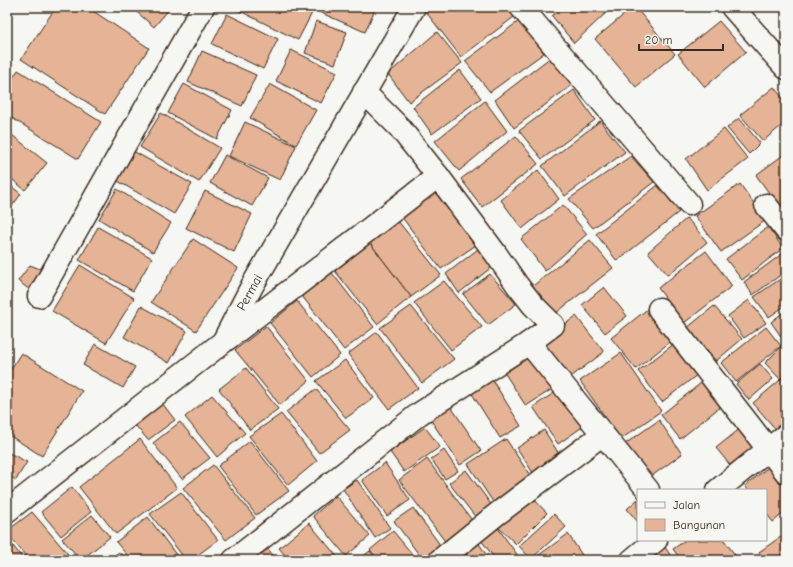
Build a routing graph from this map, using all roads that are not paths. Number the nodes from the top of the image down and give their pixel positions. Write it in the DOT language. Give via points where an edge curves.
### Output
graph roads {
  1 [pos="203,7"];
  2 [pos="414,7"];
  3 [pos="521,7"];
  4 [pos="732,7"];
  5 [pos="786,68"];
  6 [pos="364,92"];
  7 [pos="438,176"];
  8 [pos="689,204"];
  9 [pos="766,205"];
  10 [pos="786,230"];
  11 [pos="39,296"];
  12 [pos="659,309"];
  13 [pos="223,342"];
  14 [pos="529,343"];
  15 [pos="603,434"];
  16 [pos="786,435"];
  17 [pos="768,449"];
  18 [pos="786,472"];
  19 [pos="647,489"];
  20 [pos="719,489"];
  21 [pos="7,511"];
  22 [pos="655,541"];
  23 [pos="234,560"];
  24 [pos="440,560"];
  25 [pos="632,560"];
  1 -- 11 [label="street"];
  2 -- 6 [label="street, Permai"];
  3 -- 8 [label="street"];
  4 -- 5 [label="street"];
  6 -- 7 [label="street" via="399,127"];
  6 -- 13 [label="street, Permai" via="252,286"];
  7 -- 13 [label="street"];
  7 -- 14 [label="street" via="518,286 553,325"];
  9 -- 10 [label="street"];
  12 -- 17 [label="street"];
  13 -- 21 [label="street, Permai"];
  14 -- 15 [label="street"];
  14 -- 23 [label="street" via="419,414"];
  15 -- 19 [label="street"];
  15 -- 24 [label="street"];
  16 -- 17 [label="street"];
  17 -- 18 [label="street"];
  17 -- 20 [label="street"];
  22 -- 25 [label="street"];
}
